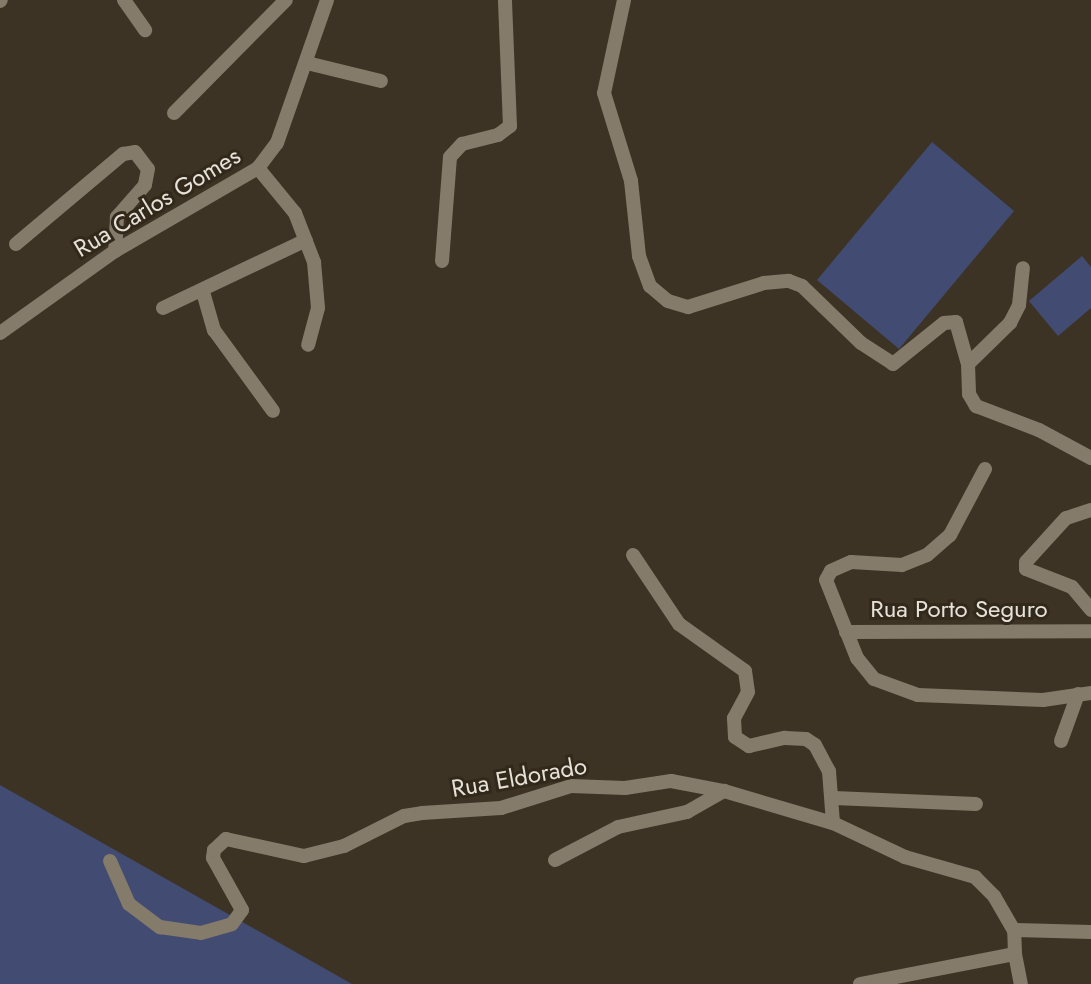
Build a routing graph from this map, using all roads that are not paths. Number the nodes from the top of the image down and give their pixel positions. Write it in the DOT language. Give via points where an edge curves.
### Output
graph roads {
  1 [pos="124,0"];
  2 [pos="286,0"];
  3 [pos="327,0"];
  4 [pos="505,0"];
  5 [pos="624,0"];
  6 [pos="145,30"];
  7 [pos="307,63"];
  8 [pos="381,81"];
  9 [pos="174,113"];
  10 [pos="258,168"];
  11 [pos="306,240"];
  12 [pos="16,244"];
  13 [pos="115,251"];
  14 [pos="442,261"];
  15 [pos="1023,268"];
  16 [pos="203,292"];
  17 [pos="163,308"];
  18 [pos="0,333"];
  19 [pos="308,345"];
  20 [pos="968,364"];
  21 [pos="273,411"];
  22 [pos="1091,458"];
  23 [pos="985,469"];
  24 [pos="1091,510"];
  25 [pos="633,555"];
  26 [pos="1091,610"];
  27 [pos="1091,631"];
  28 [pos="846,632"];
  29 [pos="1084,694"];
  30 [pos="1061,741"];
  31 [pos="724,791"];
  32 [pos="834,798"];
  33 [pos="976,804"];
  34 [pos="833,823"];
  35 [pos="555,860"];
  36 [pos="110,861"];
  37 [pos="1014,930"];
  38 [pos="1091,932"];
  39 [pos="1015,954"];
  40 [pos="860,984"];
  41 [pos="1021,984"];
  1 -- 6 [label="street"];
  2 -- 9 [label="street"];
  3 -- 7 [label="street, Rua Carlos Gomes"];
  4 -- 14 [label="street" via="510,126 498,135 462,144 450,158"];
  5 -- 20 [label="street" via="604,93 631,181 640,230 639,256 650,286 668,301 688,307 764,283 789,281 802,286 861,343 892,364 944,323 956,322"];
  7 -- 8 [label="street"];
  7 -- 10 [label="street, Rua Carlos Gomes" via="277,143"];
  10 -- 11 [label="street" via="295,213"];
  10 -- 13 [label="street, Rua Carlos Gomes"];
  11 -- 16 [label="street"];
  11 -- 19 [label="street" via="319,292"];
  12 -- 13 [label="street" via="123,155 135,152 148,169 145,184 117,217"];
  13 -- 18 [label="street, Rua Carlos Gomes"];
  15 -- 20 [label="street" via="1019,305 1010,323"];
  16 -- 17 [label="street"];
  16 -- 21 [label="street" via="214,330"];
  20 -- 22 [label="street" via="969,394 976,406 1039,430"];
  23 -- 28 [label="street, Rua Porto Seguro" via="950,535 928,555 902,565 851,562 831,571 827,580"];
  24 -- 26 [label="street" via="1066,518 1026,562 1026,569 1072,587"];
  25 -- 32 [label="street" via="679,624 745,671 748,692 734,718 735,737 755,746 785,737 806,738 824,757"];
  27 -- 28 [label="street, Rua Porto Seguro"];
  28 -- 29 [label="street" via="857,658 874,679 918,695 1043,700"];
  29 -- 30 [label="street"];
  31 -- 34 [label="street, Rua Eldorado"];
  31 -- 35 [label="street" via="687,812 608,831"];
  31 -- 36 [label="street, Rua Eldorado" via="671,781 625,788 571,786 501,808 404,816 344,846 304,856 226,839 214,850 214,858 242,910 232,924 201,933 160,927 130,905"];
  32 -- 33 [label="street"];
  32 -- 34 [label="street"];
  34 -- 37 [label="street, Rua Eldorado" via="905,857 975,877 994,896"];
  37 -- 38 [label="street"];
  37 -- 39 [label="street"];
  39 -- 40 [label="street"];
  39 -- 41 [label="street"];
}
